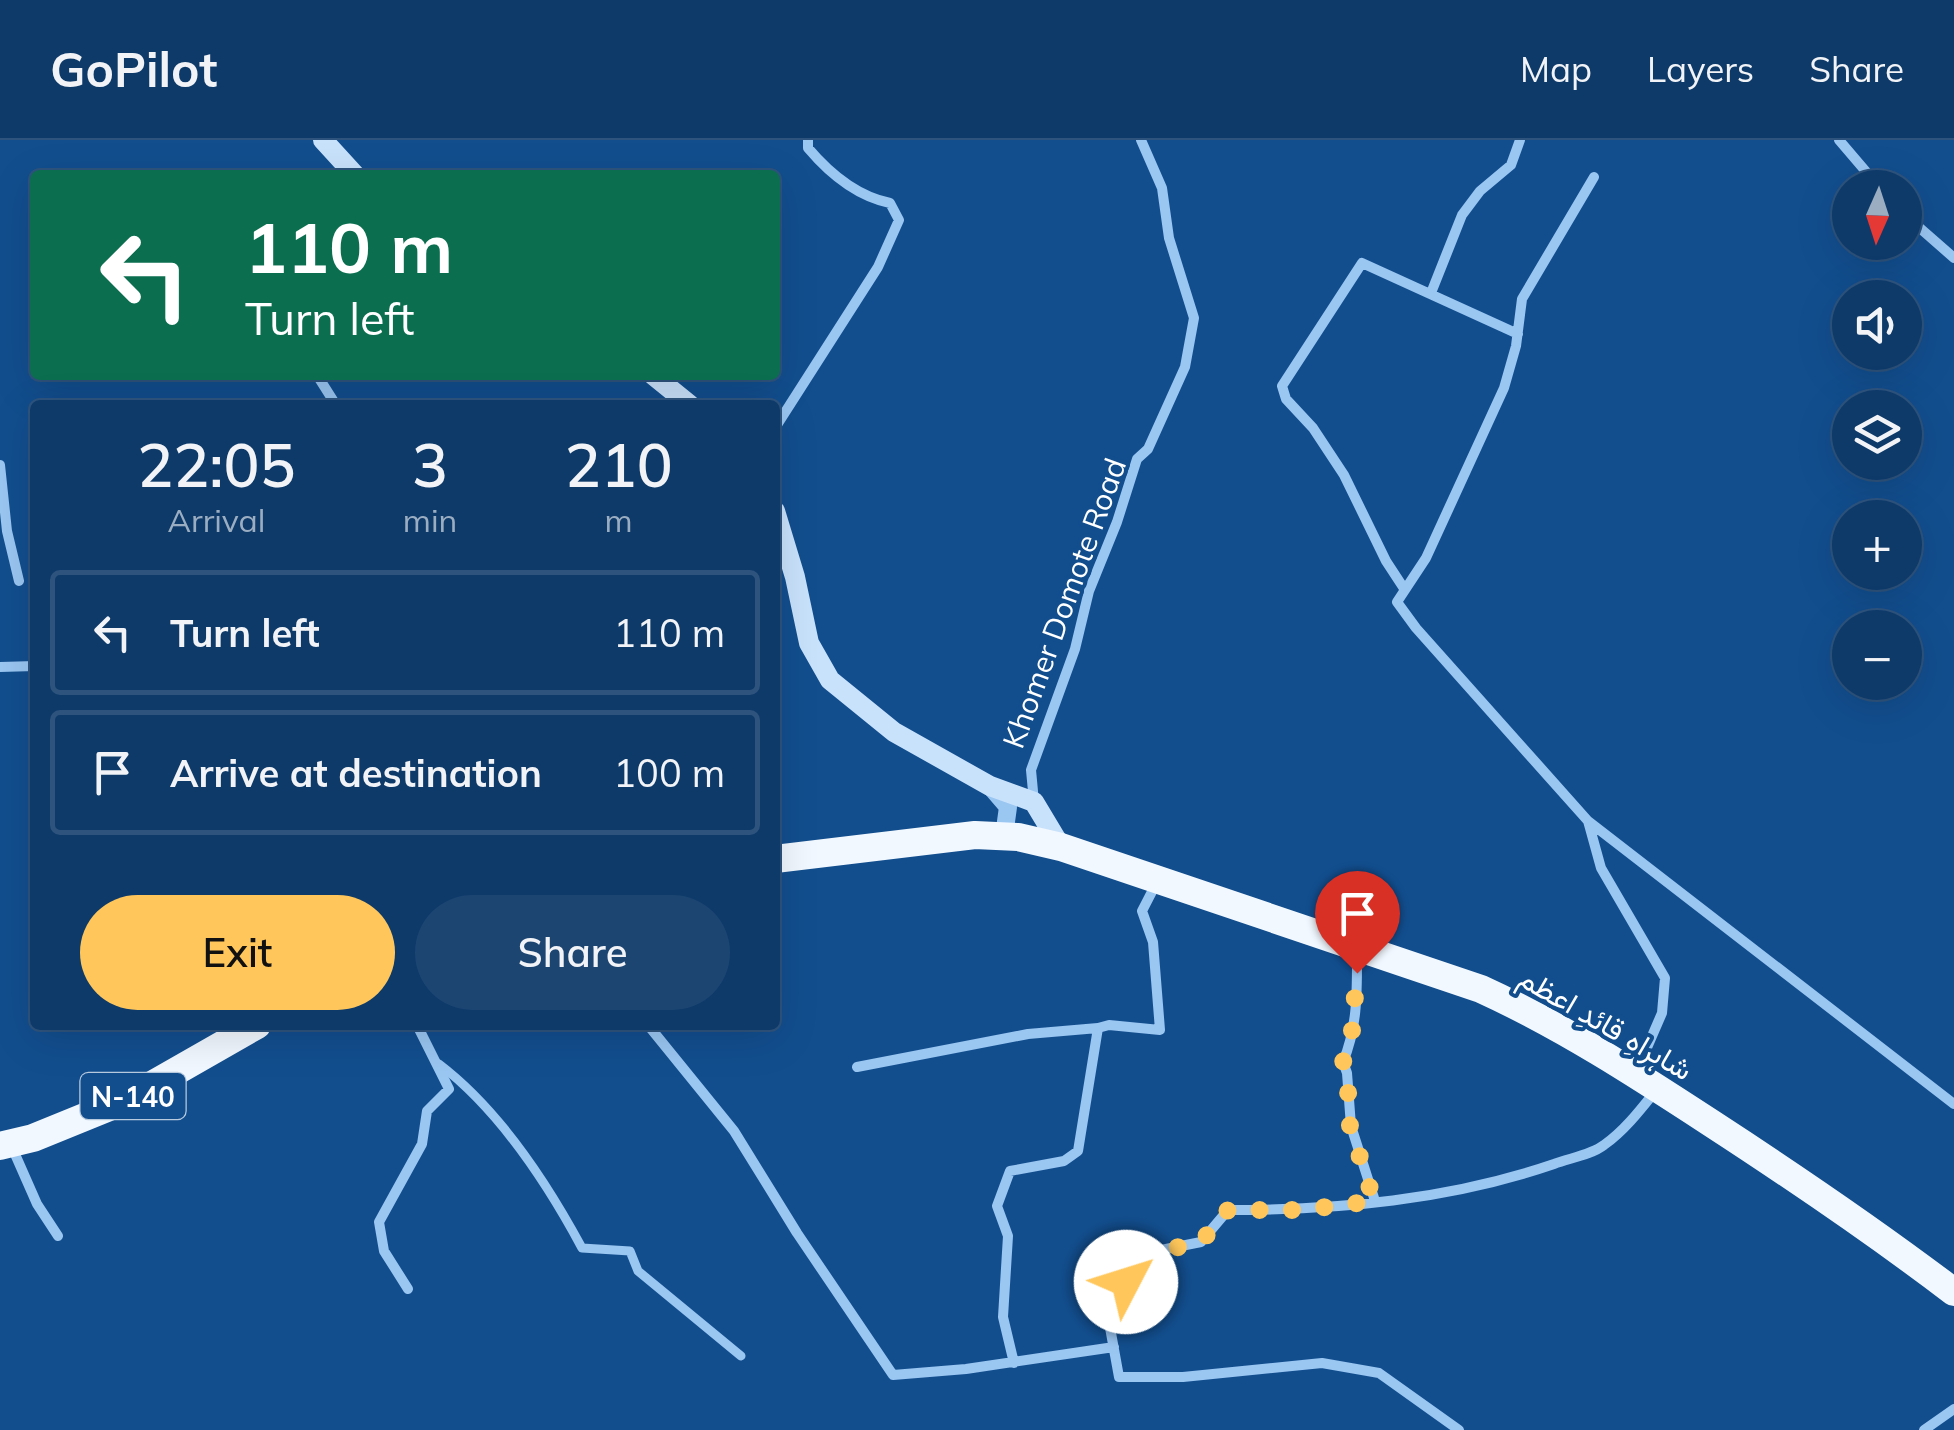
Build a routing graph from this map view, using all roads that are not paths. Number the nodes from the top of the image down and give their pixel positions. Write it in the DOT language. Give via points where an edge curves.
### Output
graph roads {
  1 [pos="322,140"];
  2 [pos="808,140"];
  3 [pos="1141,140"];
  4 [pos="1520,140"];
  5 [pos="1839,140"];
  6 [pos="351,170"];
  7 [pos="1865,170"];
  8 [pos="1594,177"];
  9 [pos="1922,230"];
  10 [pos="1954,258"];
  11 [pos="1431,293"];
  12 [pos="1518,334"];
  13 [pos="659,380"];
  14 [pos="684,400"];
  15 [pos="780,420"];
  16 [pos="0,465"];
  17 [pos="780,527"];
  18 [pos="19,581"];
  19 [pos="1404,590"];
  20 [pos="30,666"];
  21 [pos="0,667"];
  22 [pos="990,786"];
  23 [pos="1034,802"];
  24 [pos="1588,822"];
  25 [pos="1004,836"];
  26 [pos="1061,846"];
  27 [pos="780,858"];
  28 [pos="1158,879"];
  29 [pos="1357,946"];
  30 [pos="1098,1028"];
  31 [pos="248,1030"];
  32 [pos="421,1030"];
  33 [pos="652,1030"];
  34 [pos="439,1064"];
  35 [pos="857,1067"];
  36 [pos="1646,1081"];
  37 [pos="1954,1104"];
  38 [pos="5,1145"];
  39 [pos="1374,1201"];
  40 [pos="58,1236"];
  41 [pos="1105,1252"];
  42 [pos="408,1289"];
  43 [pos="1104,1289"];
  44 [pos="1954,1292"];
  45 [pos="1114,1347"];
  46 [pos="740,1356"];
  47 [pos="1014,1363"];
  48 [pos="1954,1409"];
  49 [pos="1460,1430"];
  50 [pos="1924,1430"];
  1 -- 6 [label="main road"];
  2 -- 15 [label="street" via="826,169 868,199 890,203 899,220 878,267"];
  3 -- 23 [label="street, Khomer Domote Road" via="1162,188 1169,238 1194,318 1185,367 1148,449 1137,459 1088,591 1032,770"];
  4 -- 11 [label="street" via="1511,165 1462,215"];
  5 -- 7 [label="street"];
  8 -- 12 [label="street" via="1522,299"];
  9 -- 10 [label="street"];
  11 -- 12 [label="street"];
  11 -- 19 [label="street" via="1362,263 1282,386 1344,474"];
  12 -- 19 [label="street" via="1504,388 1426,558"];
  13 -- 14 [label="main road"];
  16 -- 18 [label="street"];
  17 -- 22 [label="main road" via="810,644 830,680 894,732"];
  19 -- 24 [label="street" via="1397,602 1416,628"];
  20 -- 21 [label="street"];
  22 -- 23 [label="main road"];
  22 -- 25 [label="street" via="1008,807"];
  23 -- 26 [label="main road"];
  24 -- 36 [label="street" via="1601,868 1665,978"];
  24 -- 37 [label="street"];
  25 -- 26 [label="highway, شاہراہِ قائدِ اعظم"];
  25 -- 27 [label="highway, شاہراہِ قائدِ اعظم"];
  26 -- 28 [label="highway, شاہراہِ قائدِ اعظم"];
  28 -- 29 [label="highway, شاہراہِ قائدِ اعظم"];
  28 -- 30 [label="street" via="1142,911 1153,942 1160,1030"];
  29 -- 36 [label="highway, شاہراہِ قائدِ اعظم" via="1481,989"];
  29 -- 39 [label="street" via="1357,1000 1343,1062 1350,1126"];
  30 -- 35 [label="street" via="1028,1034"];
  30 -- 47 [label="street" via="1078,1151 1064,1161 1010,1171 997,1206 1008,1236 1004,1317"];
  31 -- 38 [label="highway, N-140" via="124,1101"];
  32 -- 34 [label="street"];
  33 -- 47 [label="street" via="734,1131 893,1375"];
  34 -- 42 [label="street" via="449,1089 427,1111 422,1144 378,1222 384,1251"];
  34 -- 46 [label="street" via="492,1113 582,1248 630,1251 638,1272"];
  36 -- 39 [label="street" via="1630,1122 1601,1148 1422,1199"];
  36 -- 44 [label="highway, شاہراہِ قائدِ اعظم" via="1852,1214"];
  38 -- 40 [label="street"];
  39 -- 43 [label="street" via="1228,1210 1201,1242 1156,1252 1126,1282"];
  41 -- 43 [label="street"];
  43 -- 45 [label="street"];
  45 -- 47 [label="street"];
  45 -- 49 [label="street" via="1119,1377 1322,1363 1378,1373"];
  48 -- 50 [label="street"];
}
